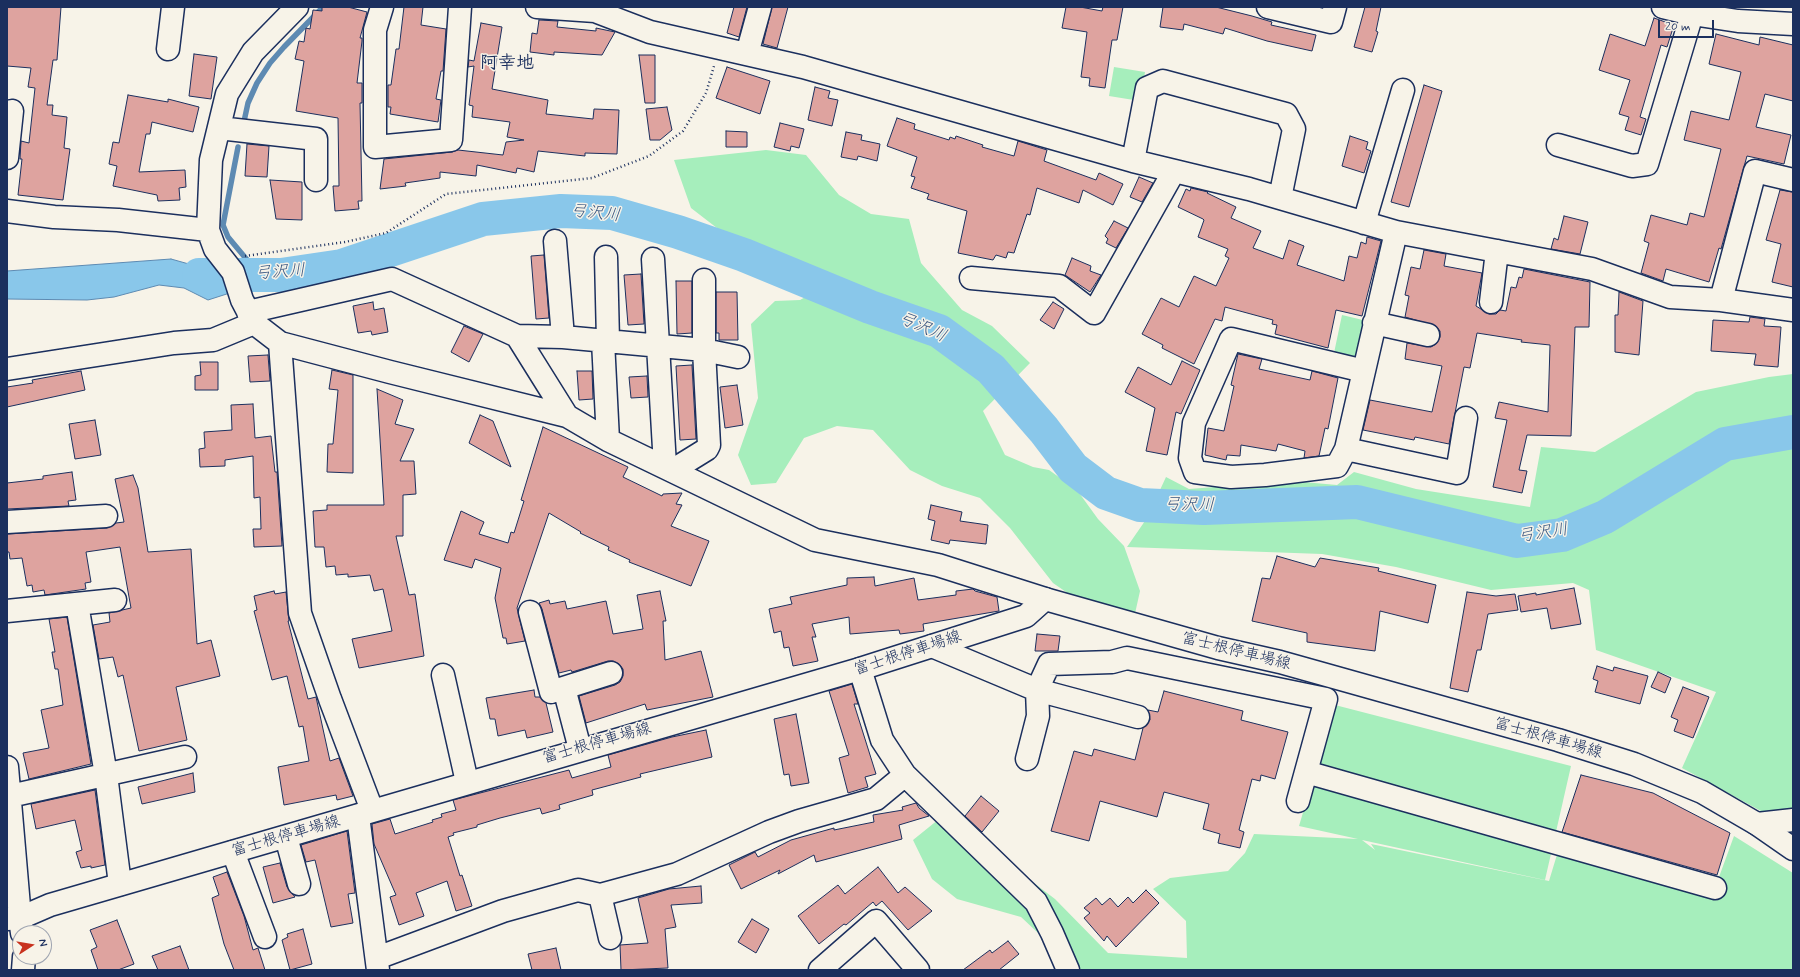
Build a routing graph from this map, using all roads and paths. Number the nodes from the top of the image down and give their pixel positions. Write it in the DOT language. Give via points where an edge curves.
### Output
graph roads {
  1 [pos="173,7"];
  2 [pos="297,7"];
  3 [pos="382,7"];
  4 [pos="460,7"];
  5 [pos="537,7"];
  6 [pos="760,7"];
  7 [pos="1268,7"];
  8 [pos="1335,7"];
  9 [pos="1663,7"];
  10 [pos="1692,14"];
  11 [pos="1739,14"];
  12 [pos="1793,24"];
  13 [pos="719,48"];
  14 [pos="168,49"];
  15 [pos="747,54"];
  16 [pos="1403,90"];
  17 [pos="12,111"];
  18 [pos="219,128"];
  19 [pos="1558,145"];
  20 [pos="7,158"];
  21 [pos="1133,160"];
  22 [pos="1174,171"];
  23 [pos="316,180"];
  24 [pos="1793,180"];
  25 [pos="1280,198"];
  26 [pos="7,210"];
  27 [pos="1364,223"];
  28 [pos="208,230"];
  29 [pos="1396,232"];
  30 [pos="555,241"];
  31 [pos="1497,251"];
  32 [pos="252,254"];
  33 [pos="606,257"];
  34 [pos="653,259"];
  35 [pos="971,278"];
  36 [pos="704,280"];
  37 [pos="1721,300"];
  38 [pos="1490,302"];
  39 [pos="1793,310"];
  40 [pos="248,312"];
  41 [pos="1374,323"];
  42 [pos="1428,335"];
  43 [pos="517,336"];
  44 [pos="563,337"];
  45 [pos="605,341"];
  46 [pos="280,343"];
  47 [pos="657,346"];
  48 [pos="704,350"];
  49 [pos="738,357"];
  50 [pos="7,369"];
  51 [pos="1364,371"];
  52 [pos="567,416"];
  53 [pos="1466,418"];
  54 [pos="608,440"];
  55 [pos="1346,449"];
  56 [pos="669,468"];
  57 [pos="106,516"];
  58 [pos="7,522"];
  59 [pos="1045,599"];
  60 [pos="115,600"];
  61 [pos="77,604"];
  62 [pos="7,611"];
  63 [pos="530,612"];
  64 [pos="932,646"];
  65 [pos="860,669"];
  66 [pos="611,673"];
  67 [pos="443,675"];
  68 [pos="564,688"];
  69 [pos="1037,690"];
  70 [pos="1138,717"];
  71 [pos="580,749"];
  72 [pos="185,757"];
  73 [pos="1027,759"];
  74 [pos="7,767"];
  75 [pos="1306,772"];
  76 [pos="106,775"];
  77 [pos="905,775"];
  78 [pos="467,782"];
  79 [pos="10,796"];
  80 [pos="1298,801"];
  81 [pos="365,813"];
  82 [pos="1793,820"];
  83 [pos="1757,824"];
  84 [pos="286,837"];
  85 [pos="1793,849"];
  86 [pos="233,852"];
  87 [pos="120,884"];
  88 [pos="300,884"];
  89 [pos="1715,888"];
  90 [pos="600,895"];
  91 [pos="16,923"];
  92 [pos="265,937"];
  93 [pos="610,938"];
  94 [pos="377,964"];
  95 [pos="820,970"];
  96 [pos="918,970"];
  97 [pos="1068,970"];
  1 -- 14 [label="street"];
  2 -- 18 [label="street" via="253,52 228,94"];
  3 -- 4 [label="street" via="375,30 376,147 452,140"];
  5 -- 13 [label="street" via="595,11 650,32"];
  6 -- 15 [label="street"];
  7 -- 8 [label="street" via="1331,22"];
  9 -- 10 [label="street"];
  10 -- 11 [label="street"];
  10 -- 19 [label="street" via="1647,164 1632,166"];
  11 -- 12 [label="street"];
  13 -- 15 [label="street"];
  13 -- 32 [label="path" via="706,93 682,131 649,156 592,178 446,194 386,233 345,242"];
  15 -- 21 [label="street" via="803,67"];
  16 -- 27 [label="street"];
  17 -- 20 [label="street"];
  18 -- 23 [label="street" via="316,139"];
  18 -- 28 [label="street" via="211,160"];
  21 -- 22 [label="street"];
  21 -- 25 [label="street" via="1147,88 1163,82 1286,114 1294,130"];
  22 -- 25 [label="street"];
  22 -- 35 [label="street" via="1094,313 1059,286"];
  24 -- 37 [label="street" via="1755,171"];
  25 -- 27 [label="street"];
  26 -- 28 [label="street" via="54,217 118,220"];
  27 -- 29 [label="street"];
  28 -- 40 [label="street" via="215,249 233,272"];
  29 -- 31 [label="street"];
  29 -- 41 [label="street"];
  30 -- 44 [label="street"];
  31 -- 37 [label="street" via="1592,269 1670,297"];
  31 -- 38 [label="street"];
  33 -- 45 [label="street"];
  34 -- 47 [label="street"];
  36 -- 48 [label="street"];
  37 -- 39 [label="street"];
  40 -- 43 [label="street" via="392,279"];
  40 -- 46 [label="street"];
  40 -- 50 [label="street" via="213,340 174,343"];
  41 -- 42 [label="street"];
  41 -- 51 [label="street"];
  43 -- 44 [label="street"];
  43 -- 52 [label="street"];
  44 -- 45 [label="street"];
  45 -- 47 [label="street"];
  45 -- 54 [label="street"];
  46 -- 52 [label="street"];
  46 -- 81 [label="street" via="300,613"];
  47 -- 48 [label="street"];
  47 -- 56 [label="street"];
  48 -- 49 [label="street"];
  48 -- 56 [label="street" via="709,445 707,449"];
  51 -- 55 [label="street"];
  51 -- 55 [label="street" via="1231,339 1194,423 1190,458 1195,472 1231,477 1264,476 1337,466"];
  52 -- 54 [label="street"];
  53 -- 55 [label="street" via="1457,473"];
  54 -- 56 [label="street"];
  56 -- 59 [label="street" via="815,540 938,565"];
  57 -- 58 [label="street"];
  59 -- 64 [label="street, 富士根停車場線" via="1026,616"];
  59 -- 83 [label="street, 富士根停車場線" via="1218,648 1280,662 1558,740 1634,764 1702,792"];
  60 -- 61 [label="street"];
  61 -- 62 [label="street"];
  61 -- 76 [label="street"];
  63 -- 68 [label="street" via="551,692"];
  64 -- 65 [label="street, 富士根停車場線"];
  64 -- 69 [label="street"];
  65 -- 71 [label="street, 富士根停車場線"];
  65 -- 77 [label="street" via="882,740"];
  66 -- 68 [label="street"];
  67 -- 78 [label="street"];
  68 -- 71 [label="street"];
  69 -- 70 [label="street"];
  69 -- 73 [label="street" via="1038,716"];
  69 -- 75 [label="street" via="1049,664 1112,662 1127,658 1326,700"];
  71 -- 78 [label="street, 富士根停車場線"];
  72 -- 76 [label="street"];
  74 -- 79 [label="street"];
  75 -- 80 [label="street"];
  75 -- 89 [label="street"];
  76 -- 79 [label="street"];
  76 -- 87 [label="street"];
  77 -- 90 [label="street" via="876,799 769,832 676,874"];
  77 -- 97 [label="street" via="1036,902"];
  78 -- 81 [label="street, 富士根停車場線"];
  79 -- 91 [label="street"];
  81 -- 84 [label="street, 富士根停車場線"];
  81 -- 94 [label="street"];
  82 -- 83 [label="street"];
  83 -- 85 [label="street, 富士根停車場線"];
  84 -- 86 [label="street, 富士根停車場線"];
  84 -- 88 [label="street"];
  86 -- 87 [label="street, 富士根停車場線"];
  86 -- 92 [label="street"];
  87 -- 91 [label="street, 富士根停車場線" via="50,905"];
  90 -- 93 [label="street"];
  90 -- 94 [label="street" via="578,890 503,911"];
  95 -- 96 [label="street" via="876,921"];
}
